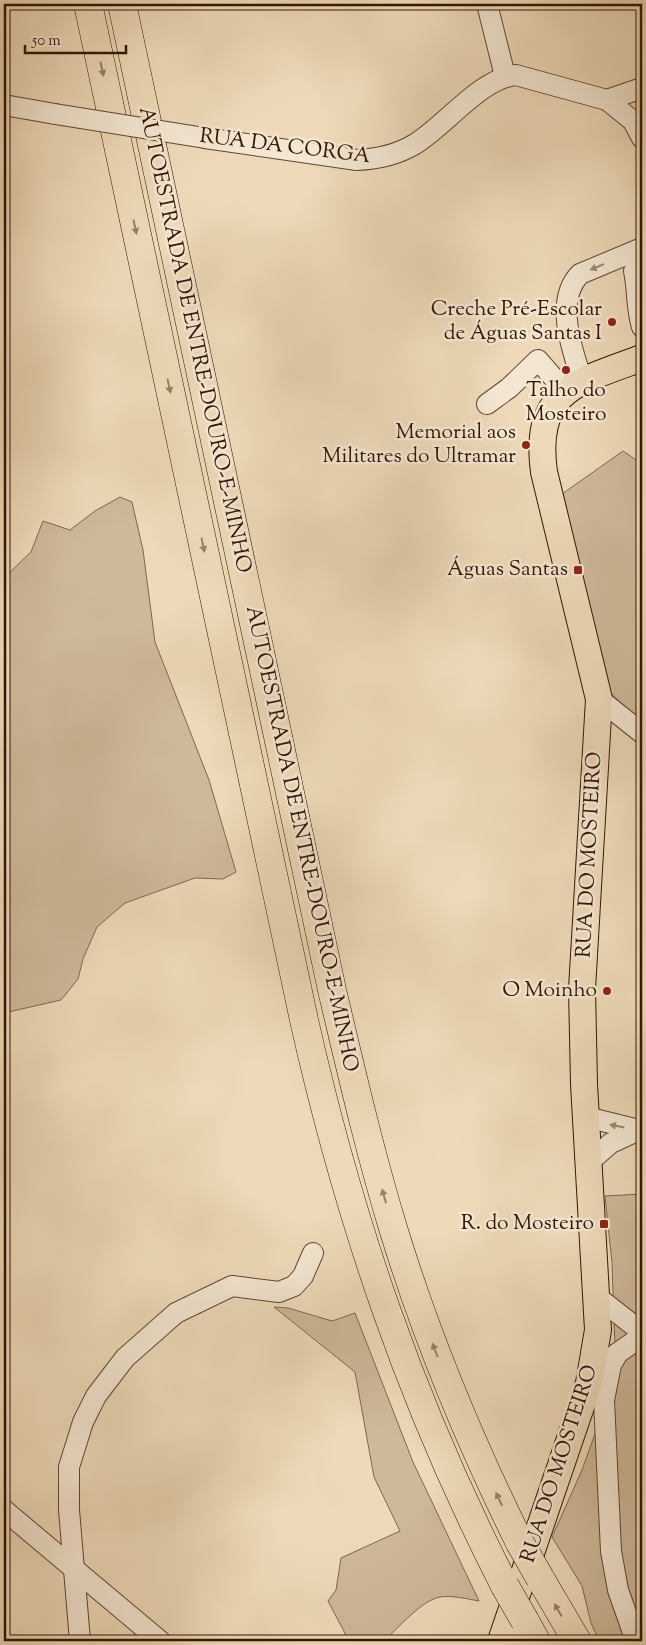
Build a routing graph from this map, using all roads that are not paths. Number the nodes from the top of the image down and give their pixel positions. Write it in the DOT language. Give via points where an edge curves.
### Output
graph roads {
  1 [pos="88,4"];
  2 [pos="122,4"];
  3 [pos="487,4"];
  4 [pos="505,76"];
  5 [pos="642,88"];
  6 [pos="607,100"];
  7 [pos="4,105"];
  8 [pos="642,138"];
  9 [pos="642,248"];
  10 [pos="634,271"];
  11 [pos="642,327"];
  12 [pos="642,358"];
  13 [pos="575,384"];
  14 [pos="487,404"];
  15 [pos="599,699"];
  16 [pos="642,733"];
  17 [pos="586,1117"];
  18 [pos="641,1130"];
  19 [pos="589,1162"];
  20 [pos="313,1253"];
  21 [pos="596,1296"];
  22 [pos="598,1330"];
  23 [pos="640,1332"];
  24 [pos="618,1352"];
  25 [pos="589,1383"];
  26 [pos="4,1510"];
  27 [pos="75,1571"];
  28 [pos="531,1631"];
  29 [pos="80,1641"];
  30 [pos="160,1641"];
  31 [pos="501,1641"];
  32 [pos="577,1641"];
  33 [pos="636,1641"];
  1 -- 28 [label="highway, AUTOESTRADA DE ENTRE-DOURO-E-MINHO, one-way, bridge" via="304,1020 332,1135 359,1232 400,1353 446,1463 505,1586"];
  32 -- 2 [label="highway, AUTOESTRADA DE ENTRE-DOURO-E-MINHO, one-way, bridge" via="520,1543 473,1443 428,1332 393,1229 366,1133 332,990"];
  3 -- 4 [label="street"];
  4 -- 6 [label="street" via="516,75"];
  4 -- 7 [label="street, RUA DA CORGA, bridge" via="470,99 416,144 379,159 356,160"];
  5 -- 6 [label="street"];
  6 -- 8 [label="street" via="634,121"];
  9 -- 13 [label="street, one-way" via="580,274 573,281 567,318"];
  10 -- 11 [label="street" via="638,292 636,307"];
  12 -- 13 [label="main road"];
  13 -- 14 [label="street" via="559,384 538,360"];
  13 -- 15 [label="main road, RUA DO MOSTEIRO" via="556,402 546,419 541,454"];
  15 -- 16 [label="street"];
  15 -- 17 [label="main road, RUA DO MOSTEIRO" via="582,989"];
  18 -- 17 [label="street, one-way"];
  17 -- 19 [label="main road, RUA DO MOSTEIRO"];
  18 -- 19 [label="street" via="612,1143"];
  19 -- 21 [label="main road, RUA DO MOSTEIRO"];
  20 -- 27 [label="street" via="303,1276 294,1286 279,1292 232,1286 176,1313 125,1358 102,1388 83,1422 69,1467"];
  21 -- 22 [label="main road, RUA DO MOSTEIRO"];
  21 -- 23 [label="street"];
  22 -- 23 [label="street" via="616,1339"];
  22 -- 25 [label="main road, RUA DO MOSTEIRO"];
  23 -- 24 [label="street"];
  24 -- 25 [label="street"];
  24 -- 33 [label="street" via="604,1400 611,1550 618,1590"];
  25 -- 31 [label="main road, RUA DO MOSTEIRO"];
  26 -- 27 [label="street"];
  27 -- 29 [label="street"];
  27 -- 30 [label="street"];
}
